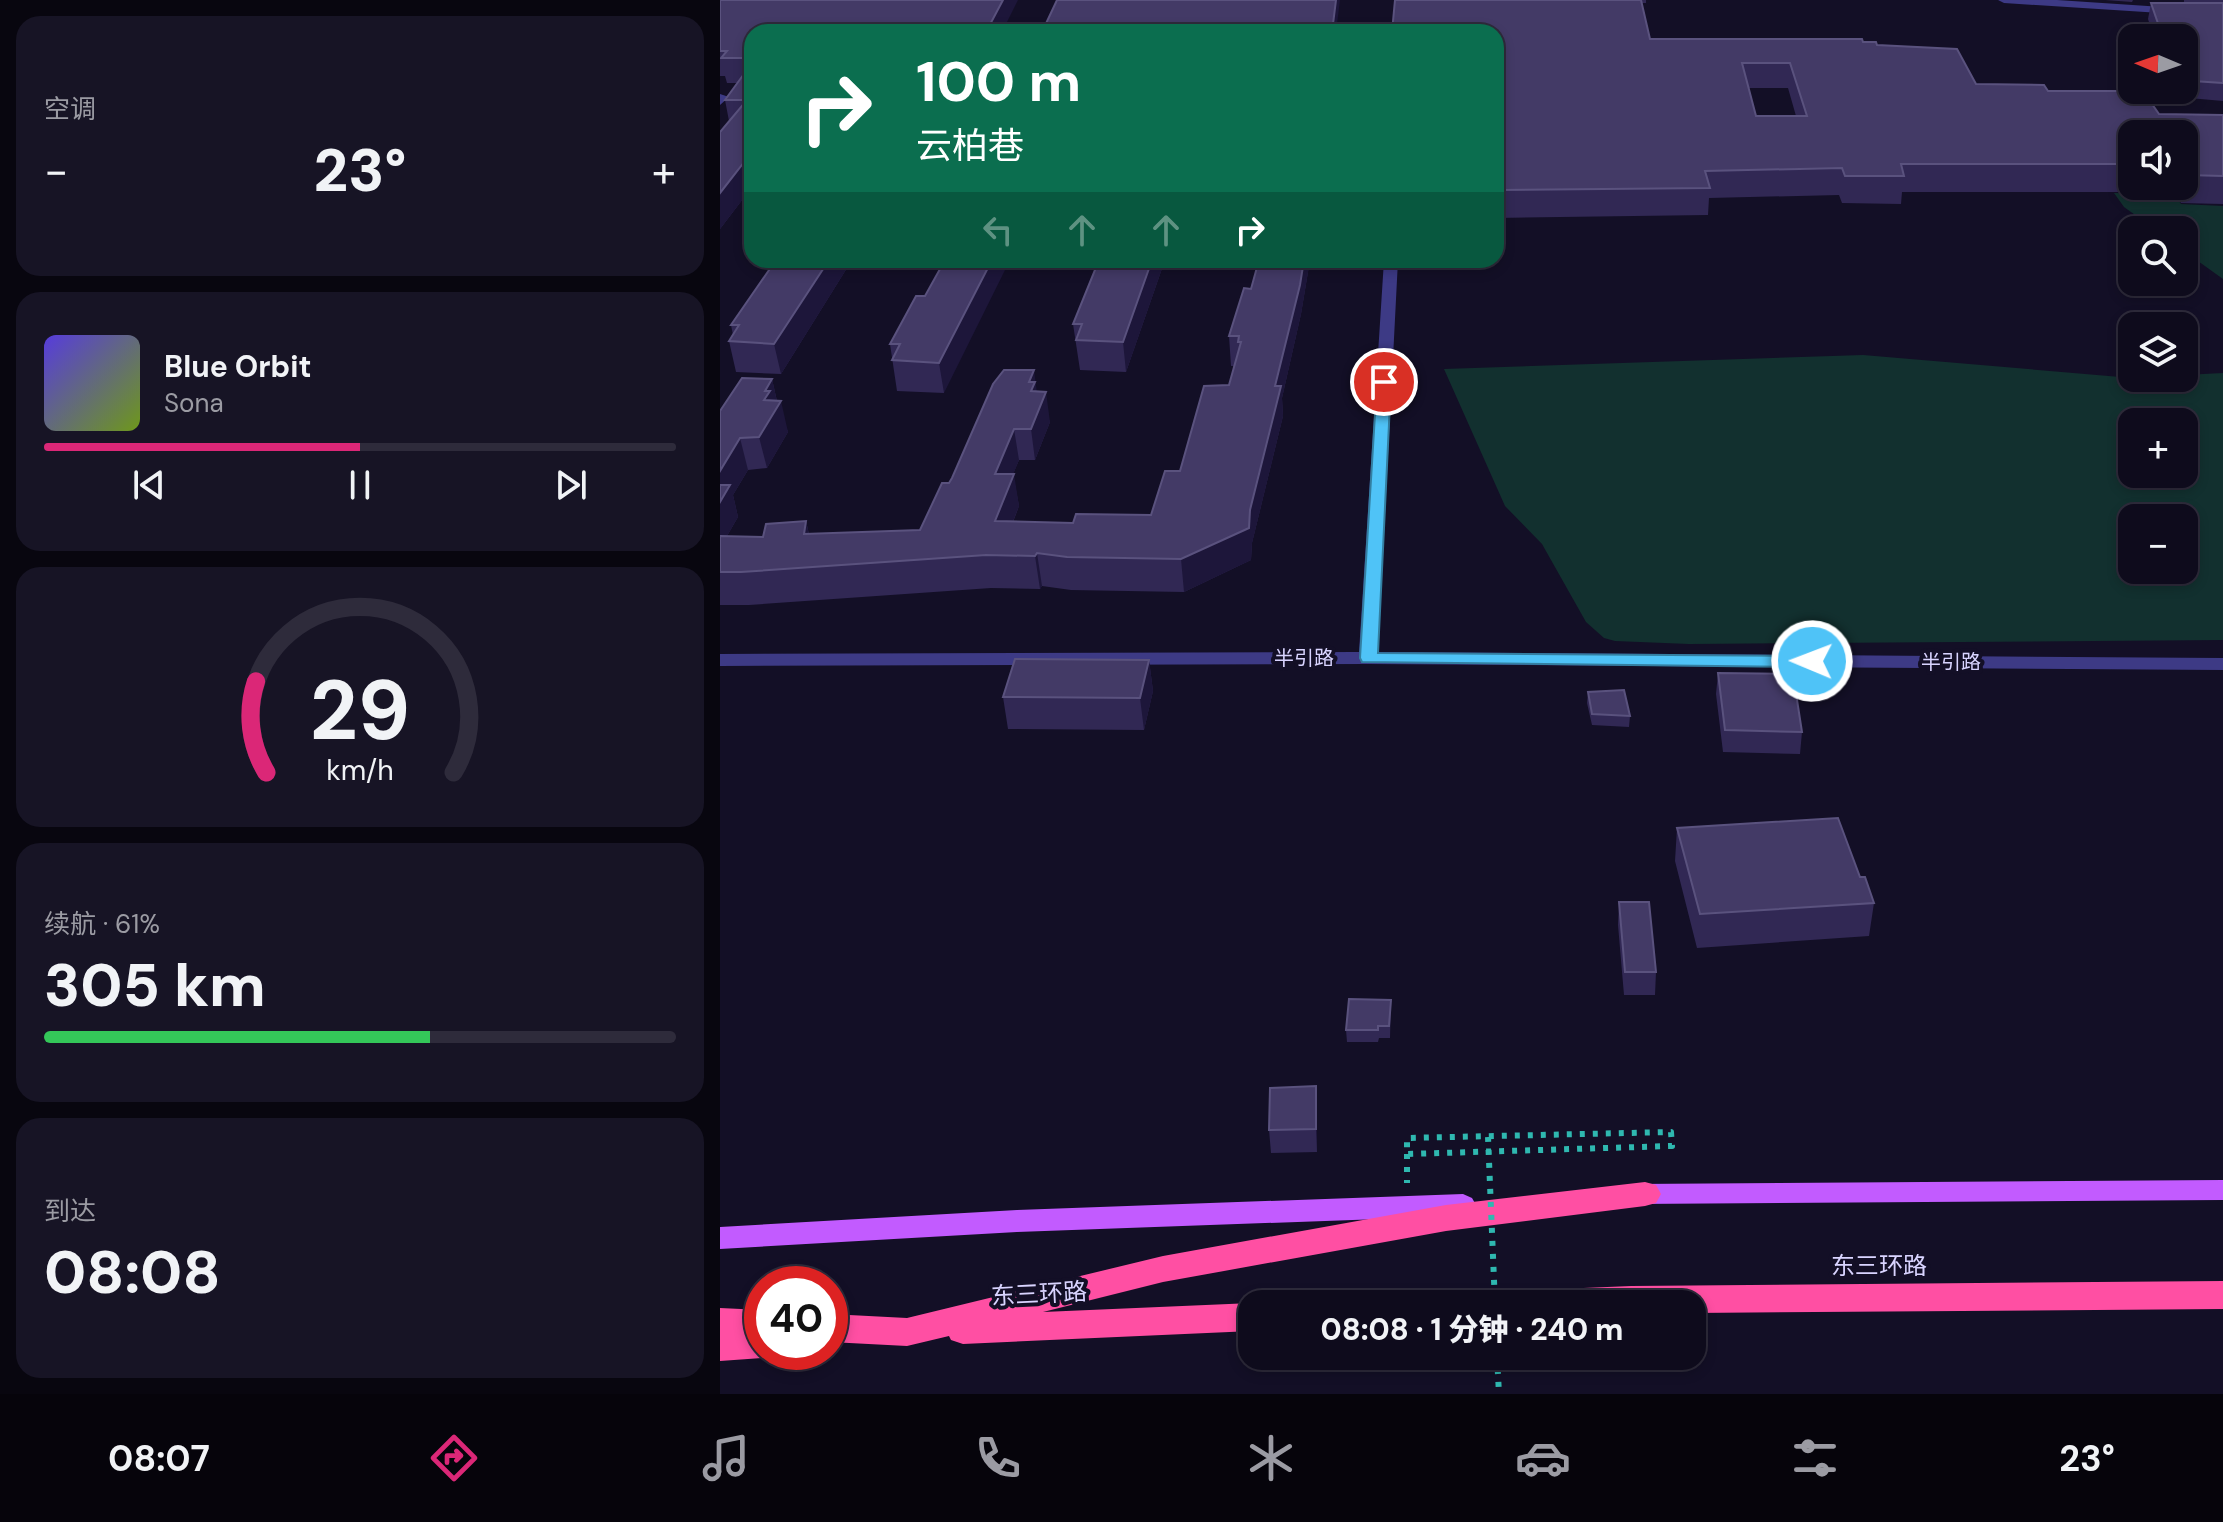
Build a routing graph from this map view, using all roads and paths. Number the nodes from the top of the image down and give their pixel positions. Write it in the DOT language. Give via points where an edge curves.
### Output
graph roads {
  1 [pos="2004,0"];
  2 [pos="2223,14"];
  3 [pos="1391,268"];
  4 [pos="1368,658"];
  5 [pos="720,660"];
  6 [pos="2223,664"];
  7 [pos="1488,1137"];
  8 [pos="1407,1154"];
  9 [pos="2223,1190"];
  10 [pos="1645,1194"];
  11 [pos="1407,1208"];
  12 [pos="720,1238"];
  13 [pos="1494,1290"];
  14 [pos="2223,1295"];
  15 [pos="1706,1299"];
  16 [pos="1238,1318"];
  17 [pos="720,1322"];
  18 [pos="744,1323"];
  19 [pos="848,1329"];
  20 [pos="907,1332"];
  21 [pos="848,1337"];
  22 [pos="744,1345"];
  23 [pos="720,1347"];
  24 [pos="1498,1370"];
  25 [pos="1499,1394"];
  1 -- 2 [label="street"];
  3 -- 4 [label="street"];
  4 -- 5 [label="street, 半引路"];
  4 -- 6 [label="street, 半引路"];
  7 -- 8 [label="path" via="1407,1138"];
  7 -- 8 [label="path" via="1671,1132 1672,1146"];
  7 -- 13 [label="path, bridge"];
  8 -- 11 [label="path"];
  9 -- 10 [label="main road"];
  10 -- 11 [label="main road"];
  10 -- 20 [label="highway" via="1446,1218 1163,1269"];
  11 -- 12 [label="main road" via="1017,1221"];
  14 -- 15 [label="highway, 东三环路"];
  16 -- 20 [label="highway, 东三环路"];
  17 -- 18 [label="highway"];
  19 -- 20 [label="highway"];
  20 -- 21 [label="highway, 东三环路"];
  22 -- 23 [label="highway"];
  24 -- 25 [label="path"];
}
